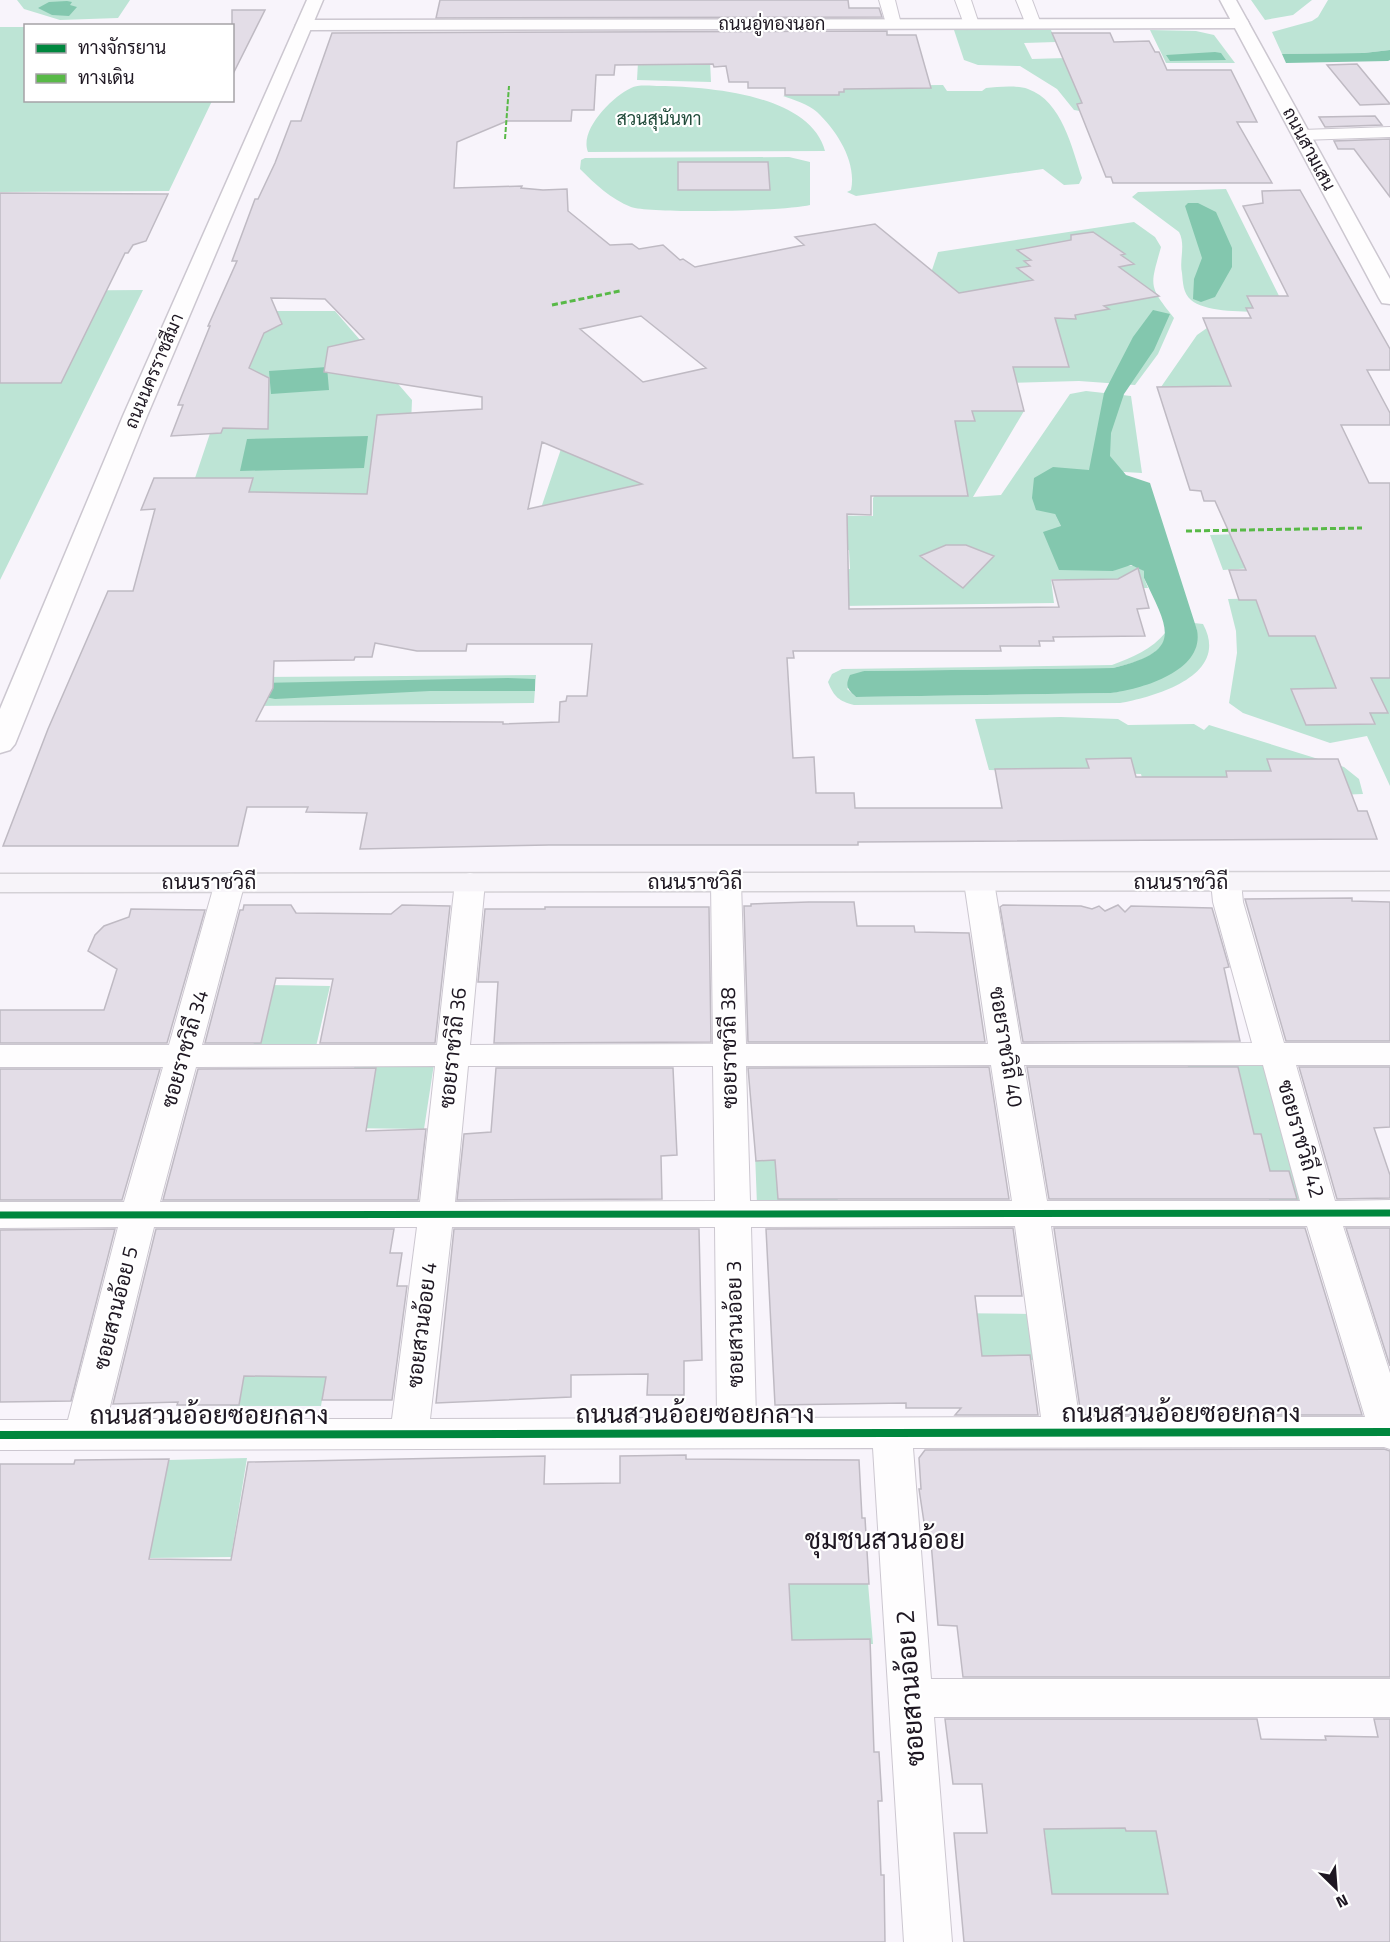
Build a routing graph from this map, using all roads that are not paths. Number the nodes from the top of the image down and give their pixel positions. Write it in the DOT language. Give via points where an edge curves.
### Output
graph roads {
  1 [pos="315,0"];
  2 [pos="887,0"];
  3 [pos="963,0"];
  4 [pos="1024,0"];
  5 [pos="1228,0"];
  6 [pos="893,24"];
  7 [pos="971,24"];
  8 [pos="1033,24"];
  9 [pos="1241,24"];
  10 [pos="304,25"];
  11 [pos="1390,132"];
  12 [pos="1302,135"];
  13 [pos="1390,298"];
  14 [pos="0,744"];
  15 [pos="1390,881"];
  16 [pos="0,882"];
  17 [pos="230,882"];
  18 [pos="470,882"];
  19 [pos="726,882"];
  20 [pos="979,882"];
  21 [pos="1226,882"];
  22 [pos="1272,1054"];
  23 [pos="1390,1054"];
  24 [pos="452,1055"];
  25 [pos="729,1055"];
  26 [pos="1008,1055"];
  27 [pos="0,1056"];
  28 [pos="184,1056"];
  29 [pos="1032,1213"];
  30 [pos="1322,1213"];
  31 [pos="1390,1213"];
  32 [pos="733,1214"];
  33 [pos="0,1215"];
  34 [pos="139,1215"];
  35 [pos="435,1215"];
  36 [pos="1390,1432"];
  37 [pos="892,1433"];
  38 [pos="1062,1433"];
  39 [pos="737,1434"];
  40 [pos="84,1435"];
  41 [pos="409,1435"];
  42 [pos="0,1436"];
  43 [pos="911,1698"];
  44 [pos="1390,1698"];
  45 [pos="928,1942"];
  1 -- 10 [label="main road, ถนนนครราชสีมา"];
  2 -- 6 [label="street"];
  3 -- 7 [label="street"];
  4 -- 8 [label="street"];
  5 -- 9 [label="main road, ถนนสามเสน"];
  6 -- 7 [label="main road, ถนนอู่ทองนอก"];
  6 -- 10 [label="main road, ถนนอู่ทองนอก"];
  7 -- 8 [label="main road, ถนนอู่ทองนอก"];
  8 -- 9 [label="main road, ถนนอู่ทองนอก"];
  9 -- 12 [label="main road, ถนนสามเสน"];
  10 -- 14 [label="main road, ถนนนครราชสีมา" via="135,416"];
  11 -- 12 [label="street"];
  12 -- 13 [label="main road, ถนนสามเสน"];
  15 -- 21 [label="main road, ถนนราชวิถี"];
  16 -- 17 [label="main road, ถนนราชวิถี"];
  17 -- 18 [label="main road, ถนนราชวิถี"];
  17 -- 28 [label="street, ซอยราชวิถี 34"];
  18 -- 19 [label="main road, ถนนราชวิถี"];
  18 -- 24 [label="street, ซอยราชวิถี 36"];
  19 -- 20 [label="main road, ถนนราชวิถี"];
  19 -- 25 [label="street, ซอยราชวิถี 38"];
  20 -- 21 [label="main road, ถนนราชวิถี"];
  20 -- 26 [label="street, ซอยราชวิถี 40"];
  21 -- 22 [label="street, ซอยราชวิถี 42" via="1228,902"];
  22 -- 23 [label="street"];
  22 -- 26 [label="street"];
  22 -- 30 [label="street, ซอยราชวิถี 42" via="1278,1060"];
  24 -- 25 [label="street"];
  24 -- 28 [label="street"];
  24 -- 35 [label="street, ซอยราชวิถี 36"];
  25 -- 26 [label="street"];
  25 -- 32 [label="street, ซอยราชวิถี 38"];
  26 -- 29 [label="street, ซอยราชวิถี 40"];
  27 -- 28 [label="street"];
  28 -- 34 [label="street, ซอยราชวิถี 34"];
  29 -- 30 [label="street"];
  29 -- 32 [label="street"];
  29 -- 38 [label="street"];
  30 -- 31 [label="street"];
  30 -- 36 [label="street, ซอยราชวิถี 42"];
  32 -- 35 [label="street"];
  32 -- 39 [label="street, ซอยสวนอ้อย 3"];
  33 -- 34 [label="street"];
  34 -- 35 [label="street"];
  34 -- 40 [label="street, ซอยสวนอ้อย 5"];
  35 -- 41 [label="street, ซอยสวนอ้อย 4"];
  36 -- 38 [label="street, ถนนสวนอ้อยซอยกลาง"];
  37 -- 38 [label="street, ถนนสวนอ้อยซอยกลาง"];
  37 -- 39 [label="street, ถนนสวนอ้อยซอยกลาง"];
  37 -- 43 [label="street, ซอยสวนอ้อย 2"];
  39 -- 41 [label="street, ถนนสวนอ้อยซอยกลาง"];
  40 -- 41 [label="street, ถนนสวนอ้อยซอยกลาง"];
  40 -- 42 [label="street, ถนนสวนอ้อยซอยกลาง"];
  43 -- 44 [label="street"];
  43 -- 45 [label="street, ซอยสวนอ้อย 2"];
}
